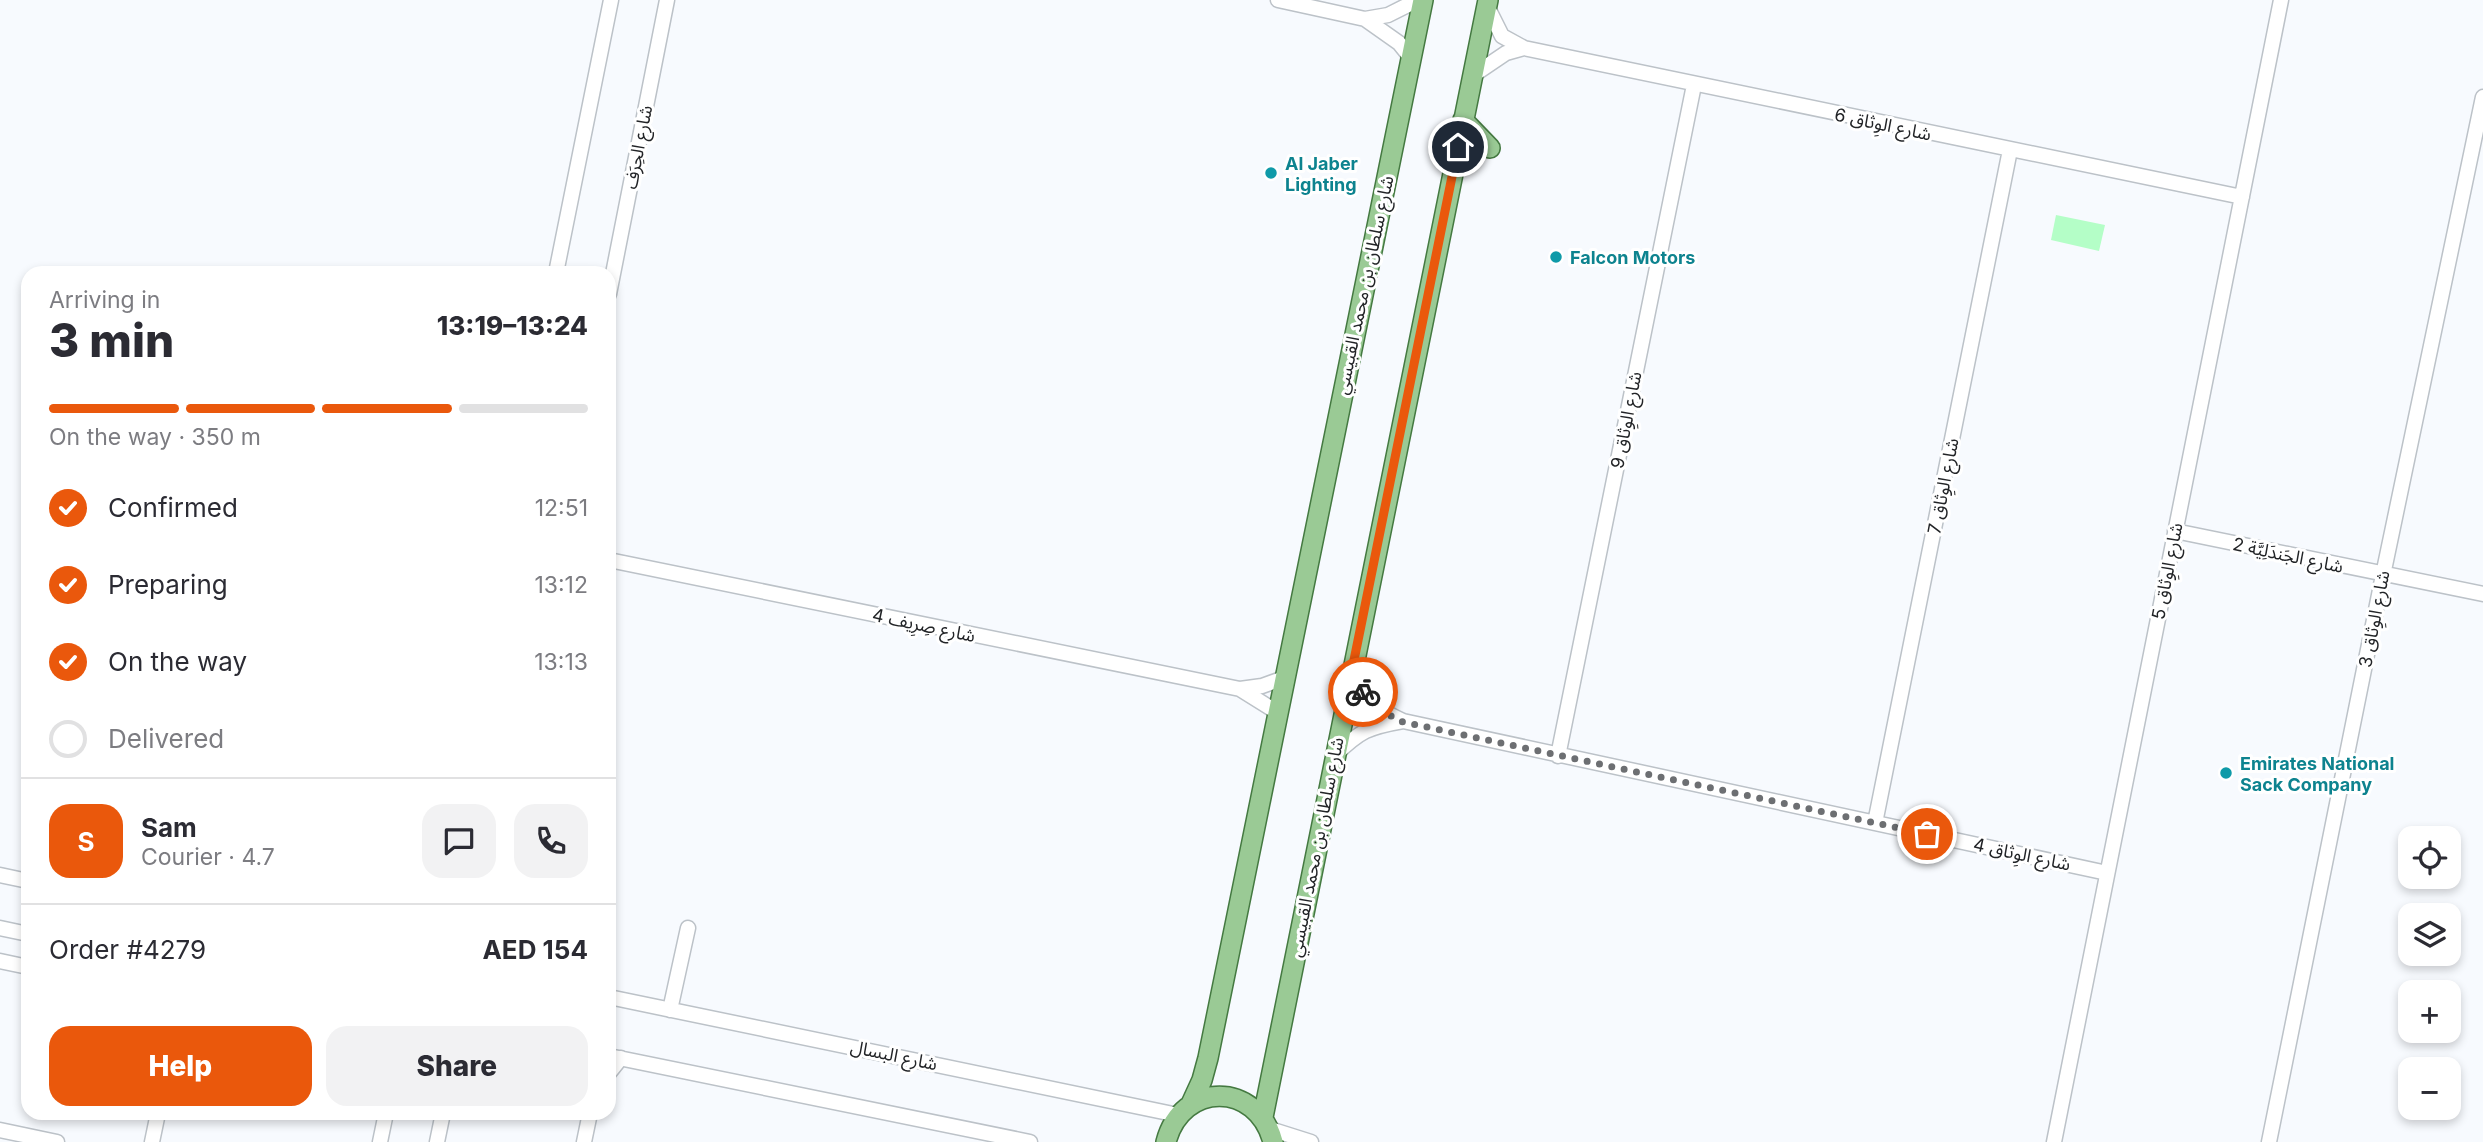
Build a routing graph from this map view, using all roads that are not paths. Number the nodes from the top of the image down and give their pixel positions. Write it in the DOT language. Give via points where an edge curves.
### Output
graph roads {
  1 [pos="611,0"];
  2 [pos="667,0"];
  3 [pos="1278,0"];
  4 [pos="1420,0"];
  5 [pos="2281,0"];
  6 [pos="1487,3"];
  7 [pos="1365,19"];
  8 [pos="1524,48"];
  9 [pos="1410,58"];
  10 [pos="1472,76"];
  11 [pos="1695,85"];
  12 [pos="2483,97"];
  13 [pos="1464,120"];
  14 [pos="1490,148"];
  15 [pos="2010,150"];
  16 [pos="2242,197"];
  17 [pos="557,266"];
  18 [pos="615,266"];
  19 [pos="2175,531"];
  20 [pos="616,561"];
  21 [pos="2383,575"];
  22 [pos="2483,594"];
  23 [pos="1352,670"];
  24 [pos="1283,678"];
  25 [pos="1240,689"];
  26 [pos="1277,712"];
  27 [pos="1403,722"];
  28 [pos="1335,755"];
  29 [pos="1558,756"];
  30 [pos="1875,823"];
  31 [pos="2107,873"];
  32 [pos="0,875"];
  33 [pos="21,880"];
  34 [pos="0,928"];
  35 [pos="688,928"];
  36 [pos="21,932"];
  37 [pos="0,961"];
  38 [pos="21,966"];
  39 [pos="616,999"];
  40 [pos="670,1010"];
  41 [pos="616,1057"];
  42 [pos="1184,1109"];
  43 [pos="157,1120"];
  44 [pos="385,1120"];
  45 [pos="442,1120"];
  46 [pos="589,1120"];
  47 [pos="0,1130"];
  48 [pos="1269,1130"];
  49 [pos="57,1142"];
  50 [pos="152,1142"];
  51 [pos="380,1142"];
  52 [pos="437,1142"];
  53 [pos="584,1142"];
  54 [pos="1028,1142"];
  55 [pos="1166,1142"];
  56 [pos="1311,1142"];
  57 [pos="2054,1142"];
  58 [pos="2269,1142"];
  1 -- 17 [label="street"];
  2 -- 18 [label="street, شارع الحِرَف"];
  3 -- 7 [label="street"];
  4 -- 7 [label="street" via="1388,15"];
  4 -- 9 [label="main road, شارع سلطان بن محمد القبيسي"];
  5 -- 16 [label="street, شارع الوِثاق 5"];
  6 -- 8 [label="street, شارع الوِثاق 6" via="1502,36"];
  6 -- 10 [label="main road, شارع سلطان بن محمد القبيسي"];
  7 -- 9 [label="street" via="1399,43"];
  8 -- 10 [label="street" via="1506,53"];
  8 -- 11 [label="street, شارع الوِثاق 6"];
  9 -- 24 [label="main road, شارع سلطان بن محمد القبيسي"];
  10 -- 13 [label="main road, شارع سلطان بن محمد القبيسي"];
  11 -- 15 [label="street, شارع الوِثاق 6"];
  11 -- 29 [label="street, شارع الوِثاق 9"];
  12 -- 21 [label="street, شارع الوِثاق 3"];
  13 -- 14 [label="main road"];
  13 -- 23 [label="main road, شارع سلطان بن محمد القبيسي"];
  15 -- 16 [label="street, شارع الوِثاق 6"];
  15 -- 30 [label="street, شارع الوِثاق 7"];
  16 -- 19 [label="street, شارع الوِثاق 5"];
  19 -- 21 [label="street, شارع الجَندَلِيَّة 2"];
  19 -- 31 [label="street, شارع الوِثاق 5"];
  20 -- 25 [label="street, شارع صِرِيف 4"];
  21 -- 22 [label="street, شارع الجَندَلِيَّة 2"];
  21 -- 58 [label="street, شارع الوِثاق 3"];
  23 -- 27 [label="street, شارع الوِثاق 4" via="1377,709"];
  23 -- 28 [label="main road, شارع سلطان بن محمد القبيسي"];
  24 -- 25 [label="street, شارع صِرِيف 4"];
  24 -- 26 [label="main road, شارع سلطان بن محمد القبيسي"];
  25 -- 26 [label="street, شارع صِرِيف 4"];
  26 -- 42 [label="main road, شارع سلطان بن محمد القبيسي" via="1208,1058 1202,1080"];
  27 -- 28 [label="street, شارع الوِثاق 4" via="1372,727"];
  27 -- 29 [label="street, شارع الوِثاق 4"];
  28 -- 48 [label="main road, شارع سلطان بن محمد القبيسي"];
  29 -- 30 [label="street, شارع الوِثاق 4"];
  30 -- 31 [label="street, شارع الوِثاق 4"];
  31 -- 57 [label="street, شارع الوِثاق 5"];
  32 -- 33 [label="street"];
  34 -- 36 [label="street"];
  35 -- 40 [label="street"];
  37 -- 38 [label="street"];
  39 -- 40 [label="street, شارع البسال"];
  40 -- 42 [label="street, شارع البسال"];
  41 -- 54 [label="street"];
  42 -- 48 [label="main road" via="1209,1096 1230,1097 1248,1104"];
  42 -- 55 [label="main road, شارع سلطان بن محمد القبيسي" via="1169,1129"];
  43 -- 50 [label="street"];
  44 -- 51 [label="street"];
  45 -- 52 [label="street"];
  46 -- 53 [label="street"];
  47 -- 49 [label="street"];
  48 -- 56 [label="street"];
}
